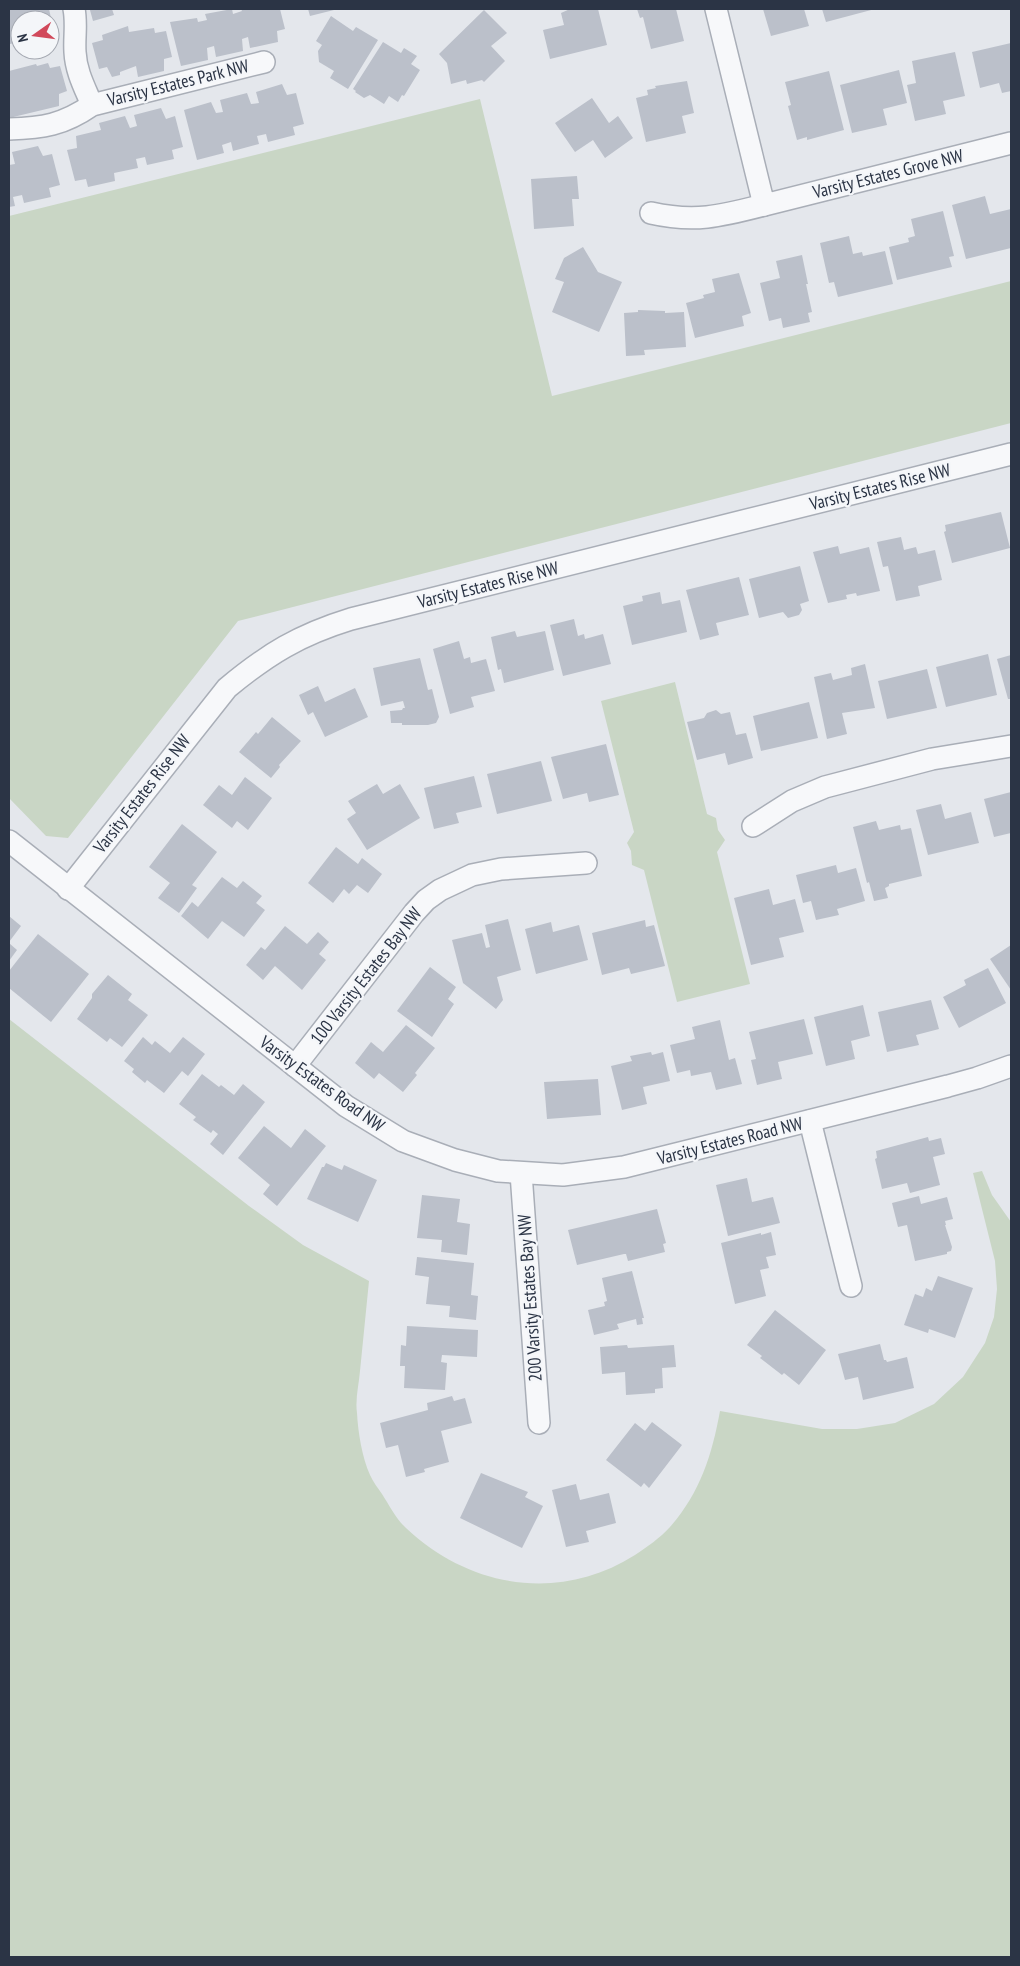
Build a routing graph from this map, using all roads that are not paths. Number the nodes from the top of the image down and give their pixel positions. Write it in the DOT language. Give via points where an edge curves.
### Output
graph roads {
  1 [pos="74,9"];
  2 [pos="716,9"];
  3 [pos="264,62"];
  4 [pos="92,105"];
  5 [pos="9,128"];
  6 [pos="1011,143"];
  7 [pos="764,204"];
  8 [pos="651,213"];
  9 [pos="1011,454"];
  10 [pos="1011,746"];
  11 [pos="753,826"];
  12 [pos="9,841"];
  13 [pos="586,863"];
  14 [pos="68,888"];
  15 [pos="295,1066"];
  16 [pos="1011,1066"];
  17 [pos="810,1121"];
  18 [pos="521,1173"];
  19 [pos="851,1286"];
  20 [pos="539,1423"];
  1 -- 4 [label="street, Varsity Estates Park NW" via="78,71"];
  2 -- 7 [label="street"];
  3 -- 4 [label="street, Varsity Estates Park NW"];
  4 -- 5 [label="street, Varsity Estates Park NW" via="59,124 42,128"];
  6 -- 7 [label="street, Varsity Estates Grove NW"];
  7 -- 8 [label="street, Varsity Estates Grove NW" via="703,219"];
  9 -- 14 [label="street, Varsity Estates Rise NW" via="351,619 306,635 281,647 227,688"];
  10 -- 11 [label="street" via="932,759 825,787 792,801"];
  12 -- 14 [label="street, Varsity Estates Road NW"];
  13 -- 15 [label="street, 100 Varsity Estates Bay NW" via="472,874 440,890 414,913"];
  14 -- 15 [label="street, Varsity Estates Road NW"];
  15 -- 18 [label="street, Varsity Estates Road NW" via="346,1106 403,1141 454,1160"];
  16 -- 17 [label="street, Varsity Estates Road NW" via="977,1078"];
  17 -- 18 [label="street, Varsity Estates Road NW" via="624,1167 563,1175"];
  17 -- 19 [label="street"];
  18 -- 20 [label="street, 200 Varsity Estates Bay NW"];
}
